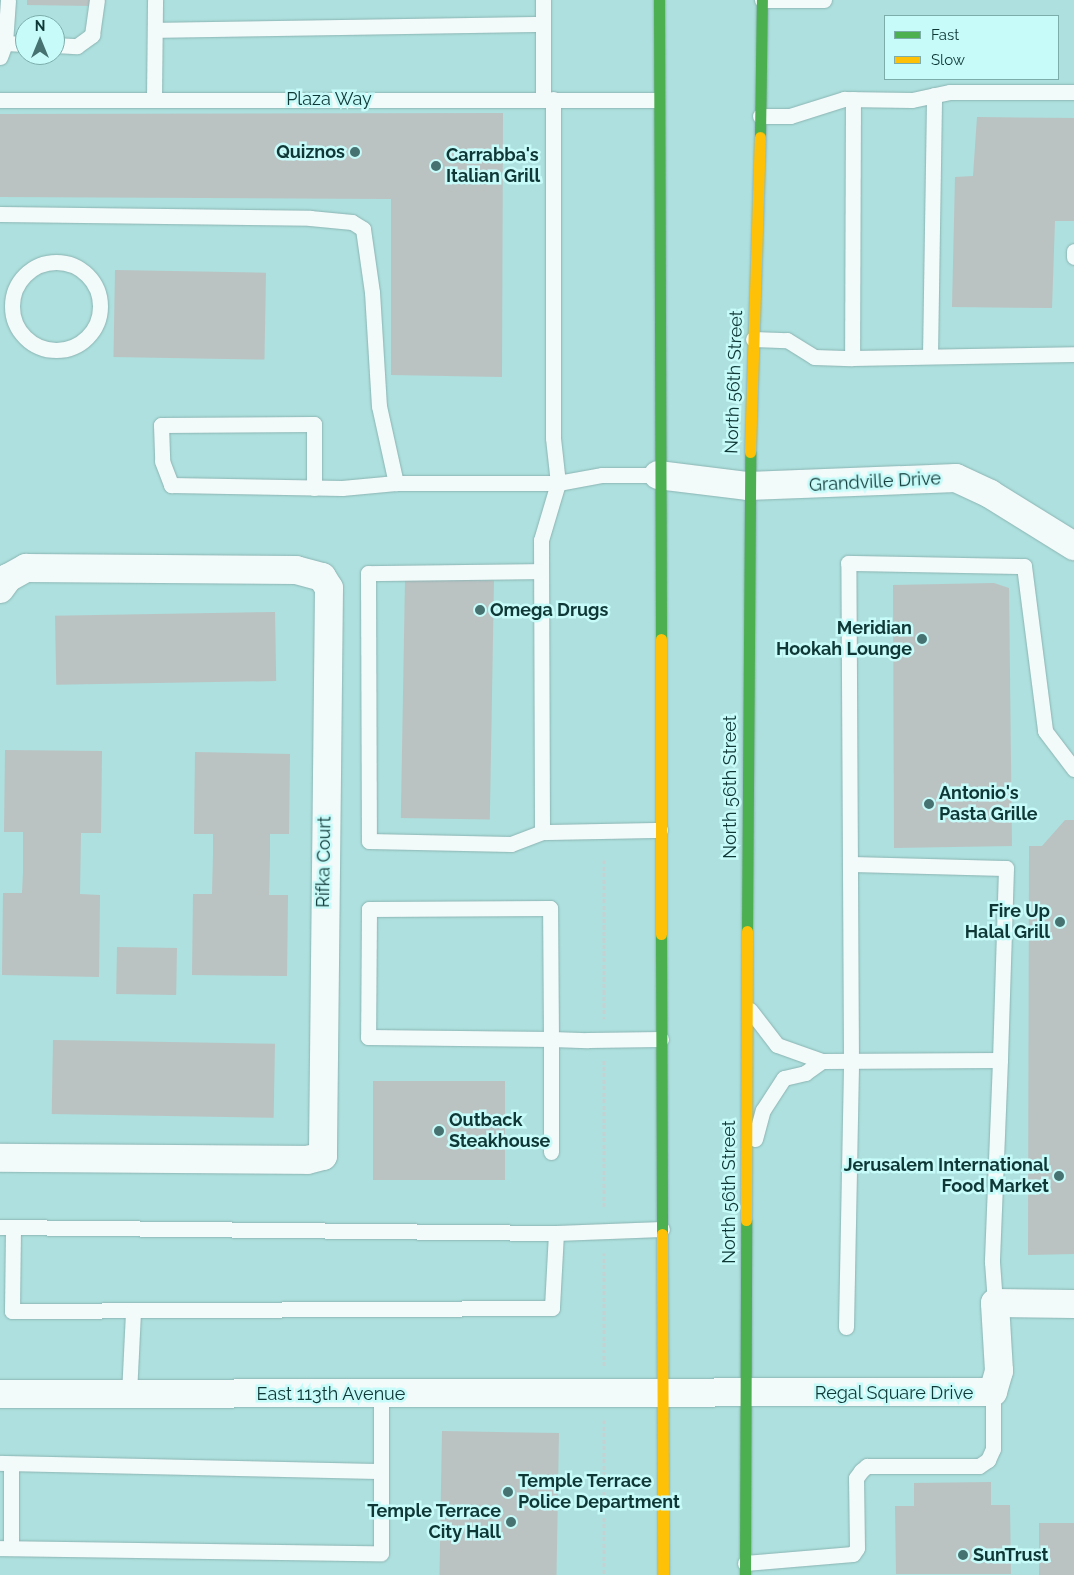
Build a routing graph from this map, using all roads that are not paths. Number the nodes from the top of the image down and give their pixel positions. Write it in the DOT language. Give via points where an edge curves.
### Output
graph roads {
  1 [pos="8,0"];
  2 [pos="97,0"];
  3 [pos="155,0"];
  4 [pos="543,0"];
  5 [pos="659,0"];
  6 [pos="762,0"];
  7 [pos="824,0"];
  8 [pos="543,24"];
  9 [pos="155,30"];
  10 [pos="65,45"];
  11 [pos="3,50"];
  12 [pos="1074,92"];
  13 [pos="934,95"];
  14 [pos="548,99"];
  15 [pos="853,99"];
  16 [pos="0,100"];
  17 [pos="154,100"];
  18 [pos="658,100"];
  19 [pos="760,116"];
  20 [pos="0,214"];
  21 [pos="1074,251"];
  22 [pos="1074,257"];
  23 [pos="6,292"];
  24 [pos="753,339"];
  25 [pos="1074,354"];
  26 [pos="930,356"];
  27 [pos="852,358"];
  28 [pos="658,475"];
  29 [pos="396,484"];
  30 [pos="558,484"];
  31 [pos="748,486"];
  32 [pos="314,488"];
  33 [pos="1074,546"];
  34 [pos="541,571"];
  35 [pos="0,589"];
  36 [pos="1074,769"];
  37 [pos="660,830"];
  38 [pos="542,832"];
  39 [pos="850,864"];
  40 [pos="746,1004"];
  41 [pos="551,1039"];
  42 [pos="661,1039"];
  43 [pos="1000,1060"];
  44 [pos="851,1061"];
  45 [pos="822,1062"];
  46 [pos="551,1152"];
  47 [pos="0,1158"];
  48 [pos="746,1178"];
  49 [pos="6,1228"];
  50 [pos="662,1229"];
  51 [pos="556,1233"];
  52 [pos="995,1303"];
  53 [pos="1074,1304"];
  54 [pos="133,1311"];
  55 [pos="846,1327"];
  56 [pos="746,1392"];
  57 [pos="993,1392"];
  58 [pos="663,1393"];
  59 [pos="0,1394"];
  60 [pos="129,1394"];
  61 [pos="381,1394"];
  62 [pos="6,1463"];
  63 [pos="381,1471"];
  64 [pos="5,1548"];
  65 [pos="745,1569"];
  66 [pos="663,1575"];
  1 -- 11 [label="lane"];
  2 -- 10 [label="lane" via="92,36 77,46"];
  3 -- 9 [label="lane"];
  4 -- 8 [label="lane"];
  5 -- 18 [label="main road"];
  6 -- 7 [label="lane"];
  6 -- 19 [label="main road, North 56th Street"];
  8 -- 9 [label="lane"];
  8 -- 14 [label="lane"];
  9 -- 17 [label="lane"];
  12 -- 13 [label="lane"];
  13 -- 15 [label="lane" via="912,100"];
  13 -- 26 [label="lane"];
  14 -- 17 [label="lane, Plaza Way"];
  14 -- 18 [label="lane, Plaza Way"];
  14 -- 30 [label="lane" via="553,438"];
  15 -- 19 [label="lane" via="834,100 790,116"];
  15 -- 27 [label="lane"];
  16 -- 17 [label="lane, Plaza Way"];
  18 -- 28 [label="main road"];
  19 -- 24 [label="main road, North 56th Street"];
  20 -- 29 [label="lane" via="310,218 352,222 363,229 372,292 379,406"];
  21 -- 22 [label="lane"];
  23 -- 23 [label="lane" via="20,331 43,348 72,347 94,328 99,314 95,285 86,274 67,263 46,262 32,268"];
  24 -- 27 [label="lane" via="787,340 814,357"];
  24 -- 31 [label="main road, North 56th Street"];
  25 -- 26 [label="lane"];
  26 -- 27 [label="lane"];
  28 -- 30 [label="lane" via="602,475"];
  28 -- 31 [label="street, Grandville Drive"];
  28 -- 37 [label="main road"];
  29 -- 30 [label="lane"];
  29 -- 32 [label="lane"];
  30 -- 34 [label="lane" via="541,540"];
  31 -- 33 [label="street, Grandville Drive" via="956,478 990,494"];
  31 -- 40 [label="main road, North 56th Street"];
  32 -- 32 [label="lane" via="171,485 162,461 161,426 314,424"];
  34 -- 38 [label="lane"];
  34 -- 38 [label="lane" via="368,573 369,841 511,844"];
  35 -- 47 [label="street, Rifka Court" via="8,578 26,568 296,570 322,577 329,588 323,1156 307,1160"];
  36 -- 39 [label="lane" via="1045,731 1024,566 848,563"];
  37 -- 38 [label="lane"];
  37 -- 42 [label="main road"];
  39 -- 43 [label="lane" via="1006,868"];
  39 -- 44 [label="lane"];
  40 -- 45 [label="lane" via="764,1033 777,1045"];
  40 -- 48 [label="main road, North 56th Street"];
  41 -- 41 [label="lane" via="368,1037 369,909 550,908"];
  41 -- 42 [label="lane"];
  41 -- 46 [label="lane"];
  42 -- 50 [label="main road"];
  43 -- 44 [label="lane"];
  43 -- 52 [label="lane" via="992,1262"];
  44 -- 45 [label="lane"];
  44 -- 55 [label="lane"];
  45 -- 48 [label="lane" via="805,1073 784,1078 762,1110"];
  48 -- 56 [label="main road, North 56th Street"];
  49 -- 51 [label="lane"];
  49 -- 54 [label="lane" via="12,1311"];
  50 -- 51 [label="lane"];
  50 -- 58 [label="main road"];
  51 -- 54 [label="lane" via="552,1308"];
  52 -- 53 [label="street"];
  52 -- 57 [label="street, Regal Square Drive" via="999,1371"];
  54 -- 60 [label="lane"];
  56 -- 57 [label="street, Regal Square Drive"];
  56 -- 58 [label="street, Regal Square Drive"];
  56 -- 65 [label="main road, North 56th Street"];
  57 -- 65 [label="lane" via="993,1449 988,1460 979,1466 867,1466 856,1478 857,1548 853,1554"];
  58 -- 61 [label="street, East 113th Avenue"];
  58 -- 66 [label="main road"];
  59 -- 60 [label="street, East 113th Avenue"];
  60 -- 61 [label="street, East 113th Avenue"];
  61 -- 63 [label="lane"];
  62 -- 63 [label="lane"];
  62 -- 64 [label="lane"];
  63 -- 64 [label="lane" via="381,1553"];
}
